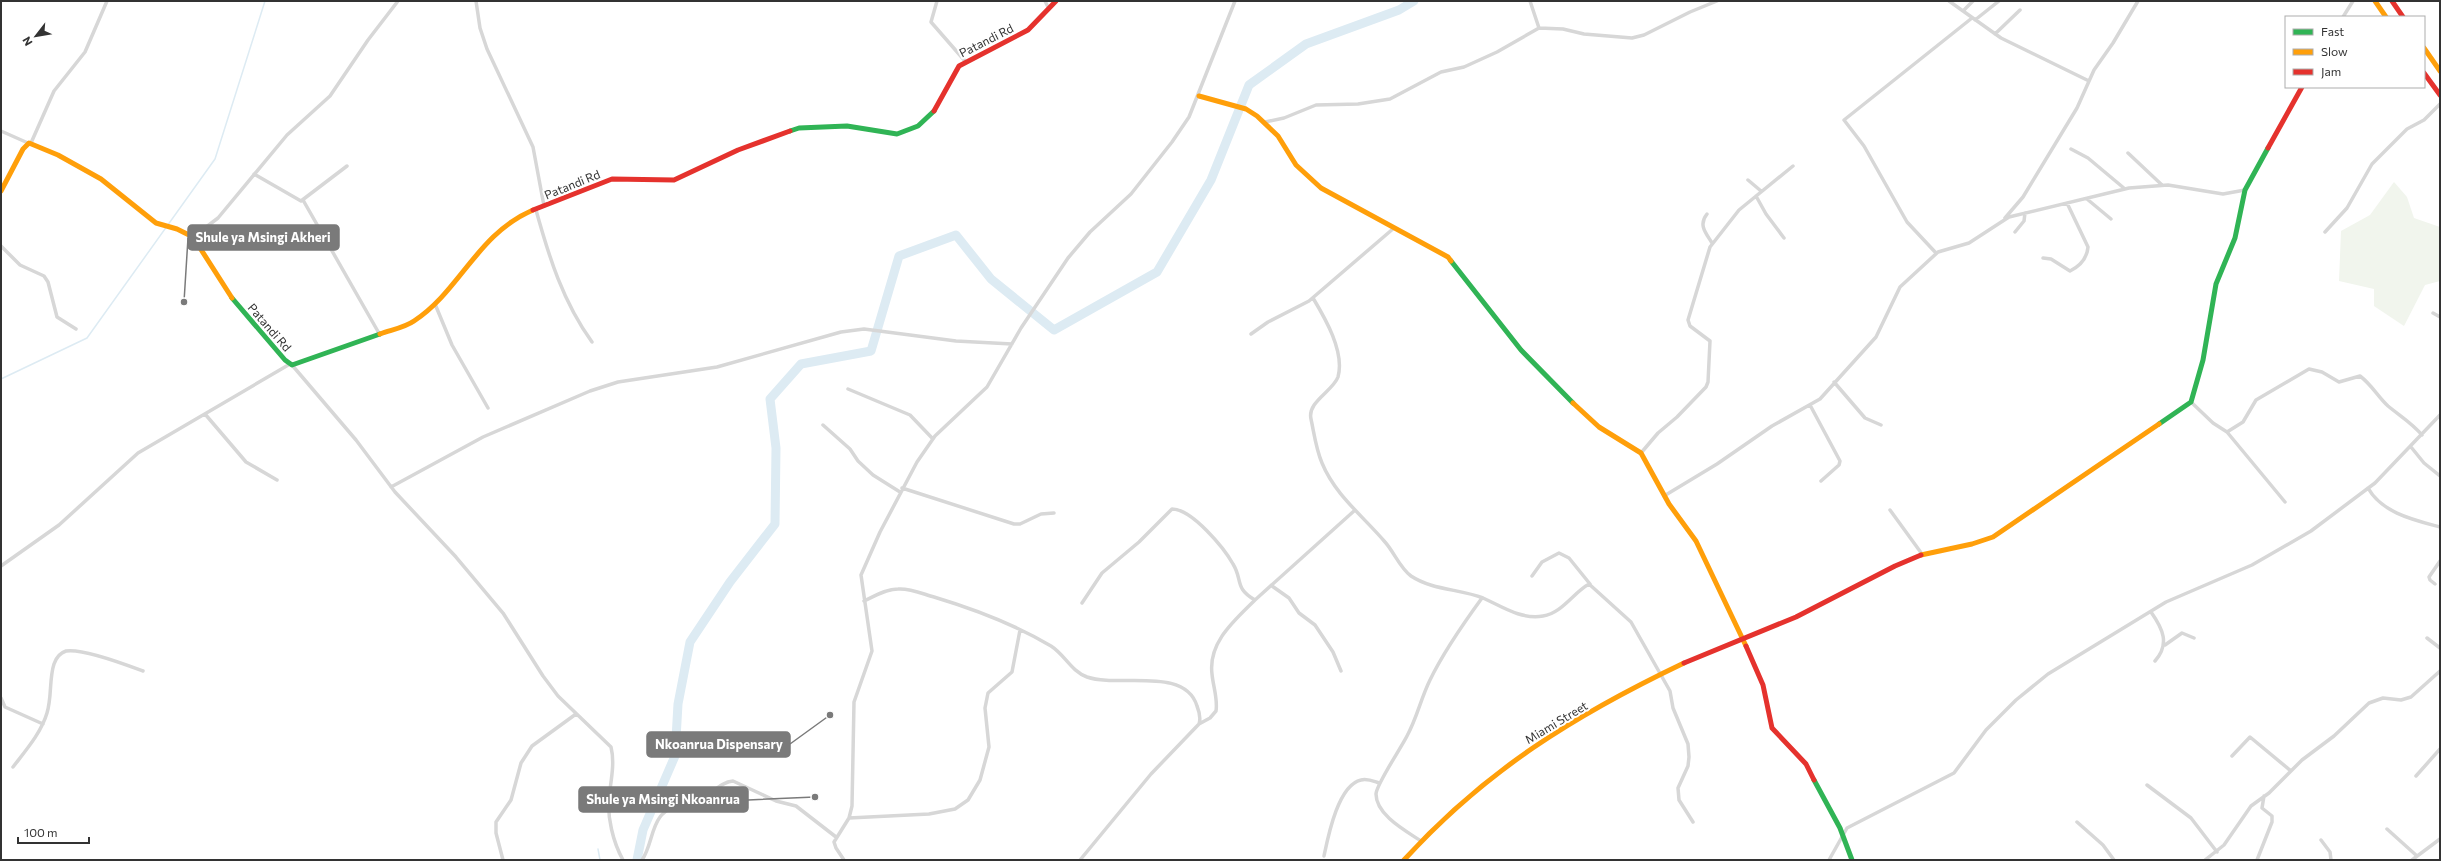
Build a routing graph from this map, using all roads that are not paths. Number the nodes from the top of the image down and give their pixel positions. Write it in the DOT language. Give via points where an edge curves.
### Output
graph roads {
  1 [pos="108,1"];
  2 [pos="398,1"];
  3 [pos="476,1"];
  4 [pos="937,1"];
  5 [pos="1044,1"];
  6 [pos="1056,1"];
  7 [pos="1235,1"];
  8 [pos="1530,1"];
  9 [pos="1717,1"];
  10 [pos="1950,1"];
  11 [pos="1973,1"];
  12 [pos="1999,1"];
  13 [pos="2138,1"];
  14 [pos="2352,1"];
  15 [pos="2375,1"];
  16 [pos="2392,1"];
  17 [pos="1049,9"];
  18 [pos="2020,10"];
  19 [pos="1963,11"];
  20 [pos="2343,16"];
  21 [pos="2385,16"];
  22 [pos="2402,16"];
  23 [pos="1974,19"];
  24 [pos="1539,28"];
  25 [pos="1994,34"];
  26 [pos="2425,49"];
  27 [pos="965,61"];
  28 [pos="2440,71"];
  29 [pos="2425,74"];
  30 [pos="2089,81"];
  31 [pos="2301,88"];
  32 [pos="1199,96"];
  33 [pos="2440,96"];
  34 [pos="2440,104"];
  35 [pos="1265,122"];
  36 [pos="1,131"];
  37 [pos="29,143"];
  38 [pos="2070,149"];
  39 [pos="2128,153"];
  40 [pos="347,166"];
  41 [pos="1793,166"];
  42 [pos="254,174"];
  43 [pos="1748,180"];
  44 [pos="2162,185"];
  45 [pos="2125,189"];
  46 [pos="2245,190"];
  47 [pos="1,191"];
  48 [pos="1761,191"];
  49 [pos="1756,196"];
  50 [pos="2087,199"];
  51 [pos="303,200"];
  52 [pos="2067,203"];
  53 [pos="544,206"];
  54 [pos="536,210"];
  55 [pos="2025,213"];
  56 [pos="1707,214"];
  57 [pos="2111,219"];
  58 [pos="2004,220"];
  59 [pos="1394,228"];
  60 [pos="2015,232"];
  61 [pos="2325,232"];
  62 [pos="193,237"];
  63 [pos="1784,238"];
  64 [pos="1712,243"];
  65 [pos="1,246"];
  66 [pos="1936,253"];
  67 [pos="2043,258"];
  68 [pos="1313,298"];
  69 [pos="435,304"];
  70 [pos="2433,313"];
  71 [pos="2440,317"];
  72 [pos="76,329"];
  73 [pos="1251,334"];
  74 [pos="380,335"];
  75 [pos="592,342"];
  76 [pos="1012,344"];
  77 [pos="291,365"];
  78 [pos="1834,382"];
  79 [pos="848,389"];
  80 [pos="2191,402"];
  81 [pos="1810,405"];
  82 [pos="488,408"];
  83 [pos="205,414"];
  84 [pos="2440,415"];
  85 [pos="1881,425"];
  86 [pos="823,426"];
  87 [pos="2227,432"];
  88 [pos="2422,434"];
  89 [pos="933,439"];
  90 [pos="2411,447"];
  91 [pos="1641,453"];
  92 [pos="2440,476"];
  93 [pos="277,480"];
  94 [pos="1821,481"];
  95 [pos="391,487"];
  96 [pos="2368,488"];
  97 [pos="901,490"];
  98 [pos="1664,496"];
  99 [pos="2284,502"];
  100 [pos="1890,510"];
  101 [pos="1354,511"];
  102 [pos="1054,513"];
  103 [pos="2440,526"];
  104 [pos="1922,554"];
  105 [pos="2440,561"];
  106 [pos="1,566"];
  107 [pos="1532,576"];
  108 [pos="1590,584"];
  109 [pos="2436,584"];
  110 [pos="1272,586"];
  111 [pos="1482,598"];
  112 [pos="1255,600"];
  113 [pos="864,601"];
  114 [pos="1082,603"];
  115 [pos="2151,612"];
  116 [pos="1020,630"];
  117 [pos="2194,638"];
  118 [pos="2428,638"];
  119 [pos="1744,639"];
  120 [pos="2165,645"];
  121 [pos="2440,648"];
  122 [pos="2156,661"];
  123 [pos="2440,670"];
  124 [pos="1341,671"];
  125 [pos="143,672"];
  126 [pos="1662,676"];
  127 [pos="1,698"];
  128 [pos="576,714"];
  129 [pos="43,724"];
  130 [pos="1199,724"];
  131 [pos="2440,749"];
  132 [pos="2232,756"];
  133 [pos="13,767"];
  134 [pos="2291,771"];
  135 [pos="2416,776"];
  136 [pos="1379,783"];
  137 [pos="2147,785"];
  138 [pos="2264,796"];
  139 [pos="849,818"];
  140 [pos="1692,822"];
  141 [pos="2078,822"];
  142 [pos="2387,829"];
  143 [pos="1842,834"];
  144 [pos="836,837"];
  145 [pos="2321,840"];
  146 [pos="2440,840"];
  147 [pos="1421,841"];
  148 [pos="2217,852"];
  149 [pos="1324,856"];
  150 [pos="2417,856"];
  151 [pos="503,860"];
  152 [pos="623,860"];
  153 [pos="642,860"];
  154 [pos="844,860"];
  155 [pos="1080,860"];
  156 [pos="1404,860"];
  157 [pos="1830,860"];
  158 [pos="1852,860"];
  159 [pos="2114,860"];
  160 [pos="2205,860"];
  161 [pos="2257,860"];
  162 [pos="2331,860"];
  163 [pos="2412,860"];
  1 -- 37 [label="street" via="85,52 54,91"];
  2 -- 42 [label="street" via="330,96 286,135"];
  3 -- 53 [label="street" via="480,28 488,49 533,147"];
  4 -- 27 [label="street" via="932,22"];
  5 -- 17 [label="street"];
  6 -- 17 [label="main road, Patandi Rd"];
  7 -- 32 [label="street"];
  8 -- 24 [label="street"];
  9 -- 24 [label="street" via="1644,35 1632,38"];
  10 -- 19 [label="street"];
  11 -- 19 [label="street"];
  12 -- 23 [label="street"];
  13 -- 30 [label="street"];
  14 -- 20 [label="street"];
  15 -- 21 [label="main road"];
  16 -- 22 [label="main road"];
  17 -- 27 [label="main road, Patandi Rd" via="1024,32"];
  18 -- 25 [label="street"];
  19 -- 23 [label="street"];
  23 -- 25 [label="street"];
  23 -- 66 [label="street" via="1844,120 1864,146 1907,222"];
  24 -- 35 [label="street" via="1497,52 1464,67 1441,72 1390,99 1316,105 1284,118"];
  25 -- 30 [label="street"];
  26 -- 28 [label="main road"];
  27 -- 53 [label="main road, Patandi Rd" via="953,74 935,110 918,126 902,134 848,126 799,128 738,150 674,180 607,180"];
  29 -- 33 [label="main road"];
  30 -- 58 [label="street" via="2077,108 2023,197"];
  31 -- 46 [label="main road"];
  32 -- 35 [label="main road" via="1246,109"];
  32 -- 76 [label="street" via="1189,117 1149,171 1068,258"];
  34 -- 61 [label="street" via="2424,120 2408,129 2372,164 2347,208"];
  35 -- 59 [label="main road" via="1278,136 1296,165 1321,188"];
  36 -- 37 [label="street"];
  37 -- 47 [label="main road"];
  37 -- 62 [label="main road" via="71,162 101,180 159,224"];
  38 -- 45 [label="street" via="2088,158"];
  39 -- 44 [label="street"];
  40 -- 51 [label="street"];
  41 -- 48 [label="street"];
  42 -- 51 [label="street"];
  42 -- 62 [label="street" via="218,218"];
  43 -- 48 [label="street"];
  44 -- 45 [label="street"];
  44 -- 46 [label="street" via="2219,194"];
  45 -- 50 [label="street"];
  46 -- 80 [label="main road" via="2235,238 2216,284 2203,360"];
  48 -- 49 [label="street"];
  49 -- 63 [label="street"];
  49 -- 64 [label="street" via="1739,210"];
  50 -- 52 [label="street"];
  50 -- 57 [label="street"];
  51 -- 74 [label="street"];
  52 -- 55 [label="street"];
  52 -- 67 [label="street" via="2088,247 2086,254 2081,264 2070,271 2052,259"];
  53 -- 54 [label="main road, Patandi Rd"];
  54 -- 69 [label="main road, Patandi Rd" via="497,232"];
  54 -- 75 [label="street" via="564,297"];
  55 -- 58 [label="street"];
  55 -- 60 [label="street" via="2024,221"];
  56 -- 64 [label="street" via="1703,227"];
  58 -- 66 [label="street" via="1969,243"];
  59 -- 68 [label="street"];
  59 -- 91 [label="main road" via="1448,257 1521,350 1582,413 1599,428"];
  62 -- 77 [label="main road, Patandi Rd" via="225,289"];
  64 -- 91 [label="street" via="1688,320 1690,326 1710,341 1707,385"];
  65 -- 72 [label="street" via="20,265 44,276 57,317"];
  66 -- 78 [label="street" via="1900,287 1876,337"];
  68 -- 73 [label="street"];
  68 -- 101 [label="street" via="1331,328 1339,372 1334,385 1314,406 1311,418 1321,462"];
  69 -- 74 [label="main road, Patandi Rd" via="413,322"];
  69 -- 82 [label="street" via="452,345"];
  70 -- 71 [label="street"];
  74 -- 77 [label="main road, Patandi Rd"];
  76 -- 89 [label="street" via="987,387"];
  76 -- 95 [label="street" via="956,341 864,329 841,332 717,367 618,382 590,391 483,437"];
  77 -- 83 [label="street"];
  77 -- 95 [label="street" via="356,440"];
  78 -- 81 [label="street" via="1824,396"];
  78 -- 85 [label="street" via="1865,418"];
  79 -- 89 [label="street" via="910,415"];
  80 -- 87 [label="street" via="2213,423"];
  80 -- 104 [label="main road, Miami Street" via="1993,537 1964,548"];
  81 -- 94 [label="street" via="1840,460 1839,465"];
  81 -- 98 [label="street" via="1772,426"];
  83 -- 93 [label="street" via="242,458"];
  83 -- 106 [label="street" via="132,458 59,525"];
  84 -- 88 [label="street"];
  86 -- 97 [label="street" via="852,450 858,461 873,475"];
  87 -- 88 [label="street" via="2243,422 2256,400 2309,369 2322,372 2339,382 2360,376 2388,406"];
  87 -- 99 [label="street"];
  88 -- 90 [label="street"];
  89 -- 97 [label="street"];
  90 -- 92 [label="street" via="2424,463"];
  90 -- 96 [label="street"];
  91 -- 98 [label="main road"];
  95 -- 128 [label="street" via="456,557 503,613 548,683"];
  96 -- 103 [label="street" via="2377,502 2383,506 2411,518"];
  96 -- 115 [label="street" via="2330,518 2273,555 2174,598"];
  97 -- 102 [label="street" via="1014,524 1020,524 1041,514"];
  97 -- 113 [label="street" via="862,571"];
  98 -- 119 [label="main road" via="1696,541"];
  100 -- 104 [label="street"];
  101 -- 110 [label="street" via="1339,527 1304,554"];
  101 -- 111 [label="street" via="1377,532 1412,576 1442,588"];
  104 -- 119 [label="main road, Miami Street" via="1893,566 1808,612"];
  105 -- 109 [label="street" via="2429,577"];
  107 -- 108 [label="street" via="1542,562 1559,553 1569,558"];
  108 -- 111 [label="street" via="1580,589 1564,605 1542,616 1508,611"];
  108 -- 126 [label="street" via="1631,622"];
  110 -- 112 [label="street"];
  110 -- 124 [label="street" via="1289,598 1299,612 1315,625 1333,652"];
  111 -- 136 [label="street" via="1438,666 1408,736"];
  112 -- 114 [label="street" via="1240,586 1234,566 1205,529 1174,509 1168,511 1139,542 1102,573"];
  112 -- 130 [label="street" via="1226,630 1216,647 1211,664 1216,711"];
  113 -- 116 [label="street" via="894,589 905,589 969,608"];
  113 -- 139 [label="street" via="872,636 872,651 854,702 852,806"];
  115 -- 120 [label="street" via="2161,629"];
  115 -- 143 [label="street" via="2048,674 2025,692 1986,730 1954,773 1852,825"];
  116 -- 130 [label="street" via="1052,647 1075,670 1089,678 1157,681 1185,688 1195,699"];
  116 -- 139 [label="street" via="1012,672 988,693 985,708 989,747 980,780 968,800 955,809 928,814"];
  117 -- 120 [label="street" via="2182,633"];
  118 -- 121 [label="street"];
  119 -- 126 [label="main road, Miami Street"];
  119 -- 143 [label="main road" via="1763,685 1772,728 1806,764"];
  120 -- 122 [label="street"];
  123 -- 134 [label="street" via="2411,697 2401,700 2383,698 2369,704"];
  125 -- 129 [label="street" via="94,655 65,652 55,663 50,699"];
  126 -- 140 [label="street" via="1670,691 1673,708 1688,744 1688,766 1678,791 1680,805"];
  126 -- 147 [label="main road, Miami Street" via="1605,704 1516,758 1465,798"];
  127 -- 129 [label="street" via="5,707"];
  128 -- 151 [label="street" via="532,746 520,763 511,800 496,822"];
  128 -- 152 [label="street" via="611,747 613,766 610,812 616,842"];
  129 -- 133 [label="street"];
  130 -- 155 [label="street" via="1150,774"];
  131 -- 135 [label="street"];
  132 -- 134 [label="street" via="2246,738 2251,737"];
  134 -- 138 [label="street"];
  136 -- 147 [label="street" via="1376,794 1381,808 1401,828"];
  136 -- 149 [label="street" via="1362,779 1352,784 1339,804"];
  137 -- 148 [label="street" via="2191,818"];
  138 -- 148 [label="street" via="2247,810"];
  138 -- 161 [label="street" via="2263,811 2273,819"];
  139 -- 144 [label="street"];
  141 -- 159 [label="street" via="2103,845"];
  142 -- 150 [label="street"];
  143 -- 157 [label="street"];
  143 -- 158 [label="main road"];
  144 -- 153 [label="street" via="796,806 776,801 733,781 724,783 702,798 663,813"];
  144 -- 154 [label="street" via="836,848"];
  145 -- 162 [label="street" via="2330,852"];
  146 -- 150 [label="street"];
  147 -- 156 [label="main road, Miami Street"];
  148 -- 160 [label="street"];
  150 -- 163 [label="street"];
}
